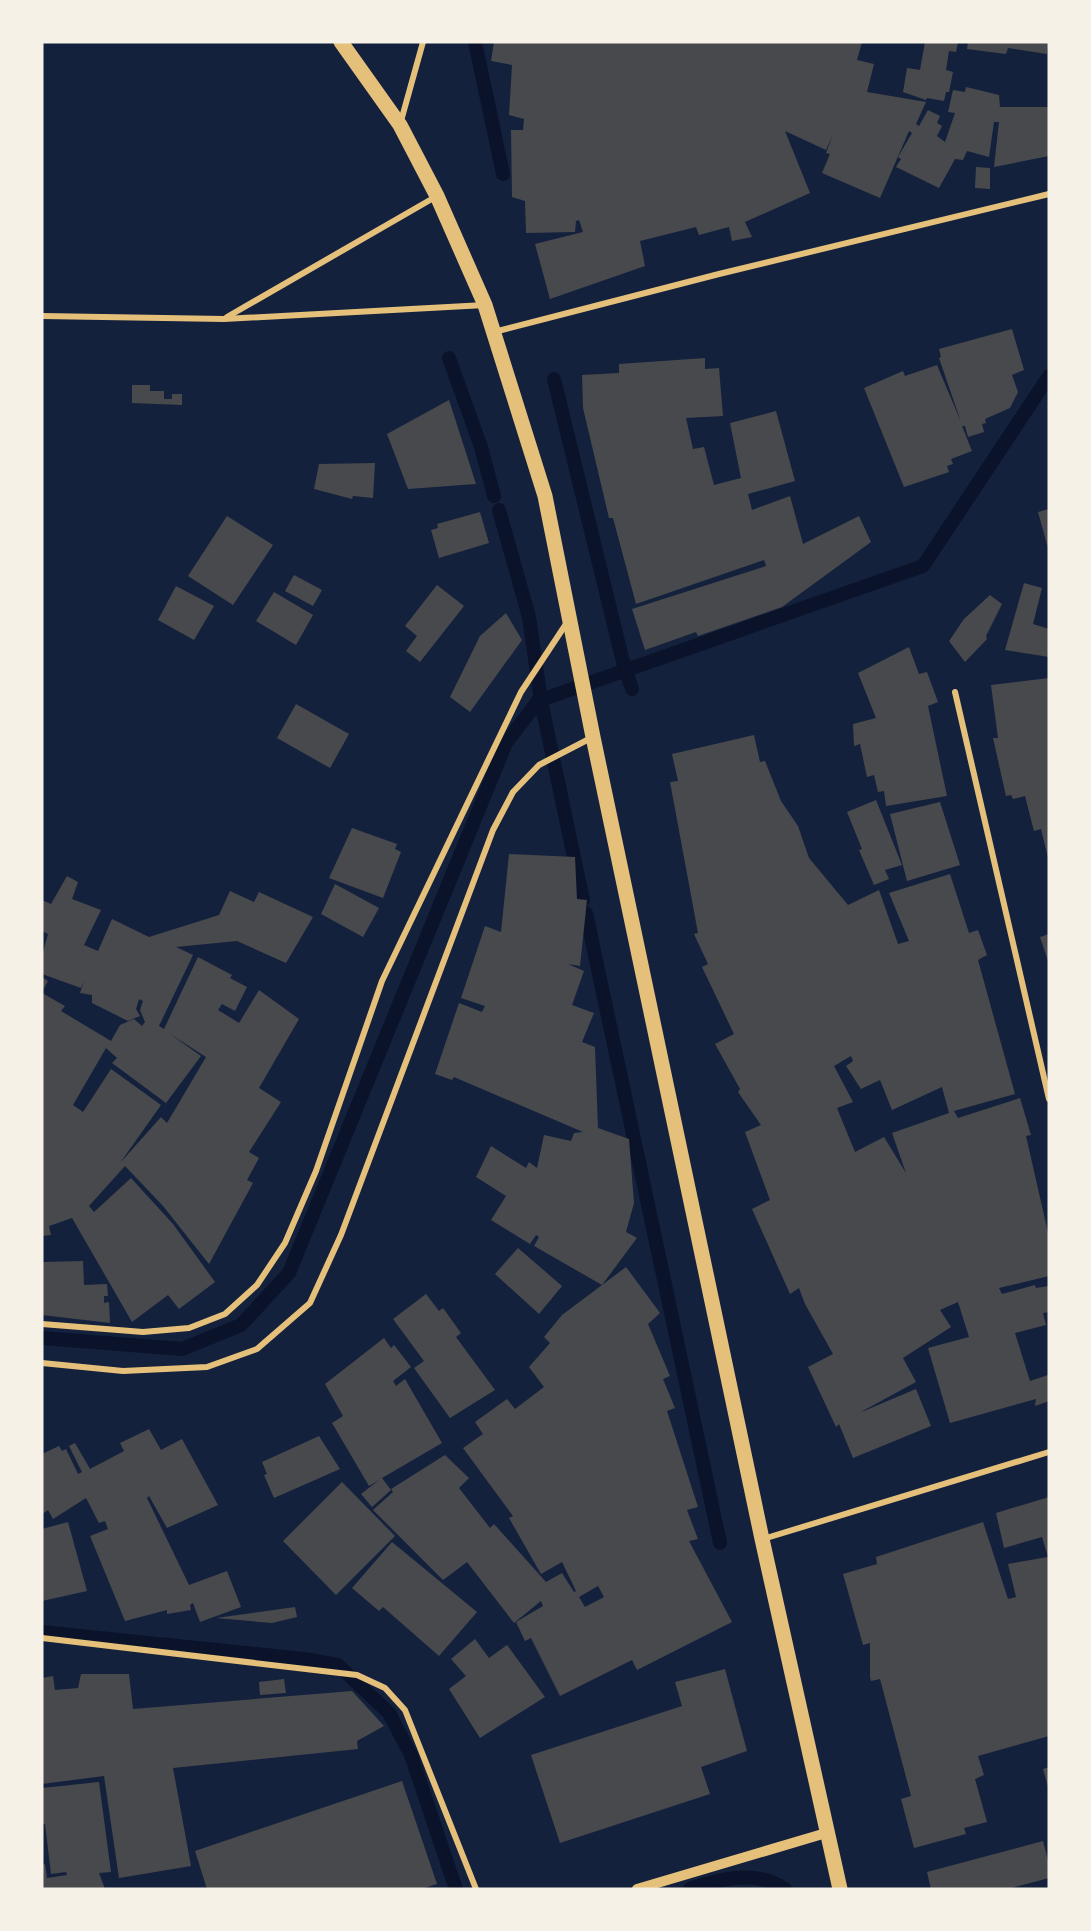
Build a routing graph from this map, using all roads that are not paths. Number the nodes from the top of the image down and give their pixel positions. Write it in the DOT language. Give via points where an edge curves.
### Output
graph roads {
  1 [pos="341,42"];
  2 [pos="423,42"];
  3 [pos="400,124"];
  4 [pos="1049,194"];
  5 [pos="438,196"];
  6 [pos="485,305"];
  7 [pos="42,316"];
  8 [pos="224,319"];
  9 [pos="494,332"];
  10 [pos="570,618"];
  11 [pos="955,692"];
  12 [pos="593,737"];
  13 [pos="1049,1099"];
  14 [pos="42,1324"];
  15 [pos="42,1363"];
  16 [pos="1049,1452"];
  17 [pos="762,1539"];
  18 [pos="42,1638"];
  19 [pos="826,1833"];
  20 [pos="476,1889"];
  21 [pos="638,1889"];
  22 [pos="840,1889"];
  1 -- 3 [label="main road"];
  2 -- 3 [label="street"];
  3 -- 5 [label="main road"];
  4 -- 9 [label="street"];
  5 -- 6 [label="main road"];
  5 -- 8 [label="street"];
  6 -- 8 [label="street"];
  6 -- 9 [label="main road"];
  7 -- 8 [label="street"];
  9 -- 10 [label="main road" via="545,496"];
  10 -- 12 [label="main road"];
  10 -- 14 [label="street" via="520,692 382,981 316,1171 285,1243 257,1285 225,1314 189,1328 143,1332"];
  11 -- 13 [label="street"];
  12 -- 15 [label="street" via="539,765 513,792 493,830 341,1235 310,1303 257,1349 207,1367 123,1371"];
  12 -- 17 [label="main road"];
  16 -- 17 [label="street"];
  17 -- 19 [label="main road"];
  18 -- 20 [label="street" via="357,1675 385,1688 405,1710"];
  19 -- 21 [label="street"];
  19 -- 22 [label="main road"];
}
